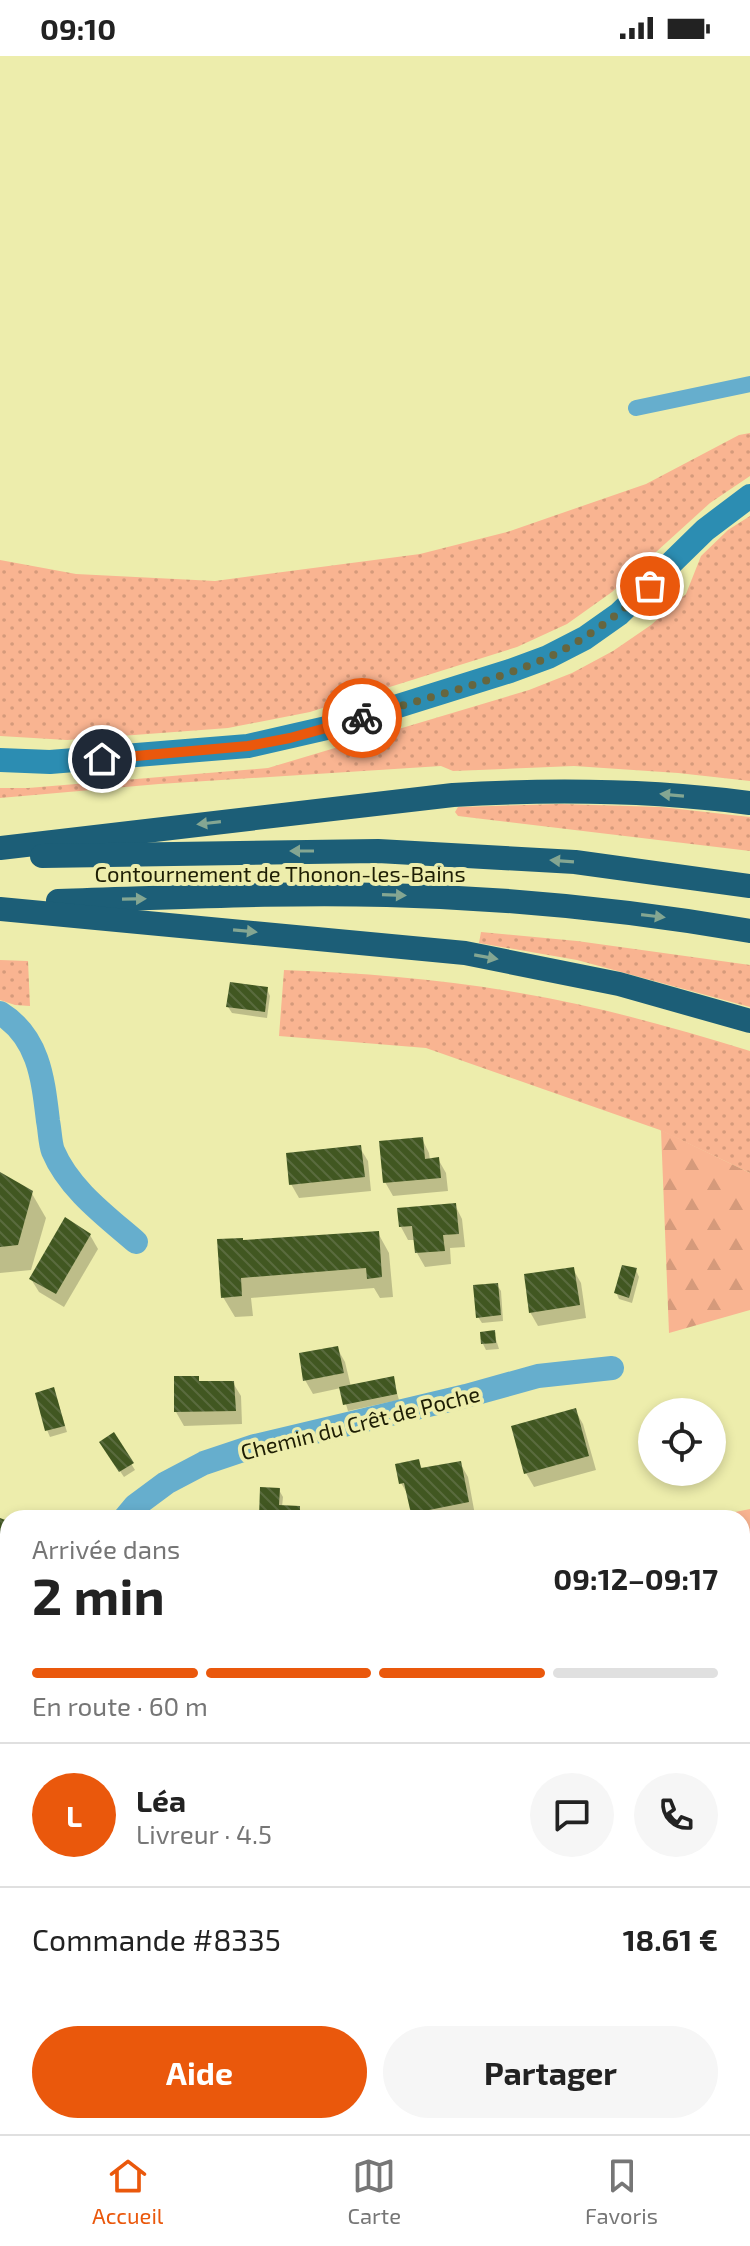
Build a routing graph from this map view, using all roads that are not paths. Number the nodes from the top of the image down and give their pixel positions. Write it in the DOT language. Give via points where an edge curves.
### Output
graph roads {
  1 [pos="750,384"];
  2 [pos="636,408"];
  3 [pos="750,496"];
  4 [pos="0,760"];
  5 [pos="750,803"];
  6 [pos="0,848"];
  7 [pos="0,858"];
  8 [pos="750,886"];
  9 [pos="0,902"];
  10 [pos="0,909"];
  11 [pos="750,931"];
  12 [pos="0,1013"];
  13 [pos="750,1021"];
  14 [pos="136,1242"];
  15 [pos="612,1368"];
  16 [pos="132,1510"];
  1 -- 2 [label="lane"];
  3 -- 4 [label="main road" via="619,614 585,638 510,671 331,727 248,746 63,761"];
  5 -- 6 [label="highway, one-way" via="632,792 528,790"];
  8 -- 7 [label="highway, Contournement de Thonon-les-Bains, one-way" via="575,862 378,851"];
  9 -- 11 [label="highway, Contournement de Thonon-les-Bains, one-way" via="447,897 595,909"];
  10 -- 13 [label="highway, one-way" via="465,953 619,984"];
  12 -- 14 [label="street" via="27,1038 41,1068 52,1150 70,1179"];
  15 -- 16 [label="street, Chemin du Crêt de Poche" via="538,1376 255,1446 204,1463"];
}
